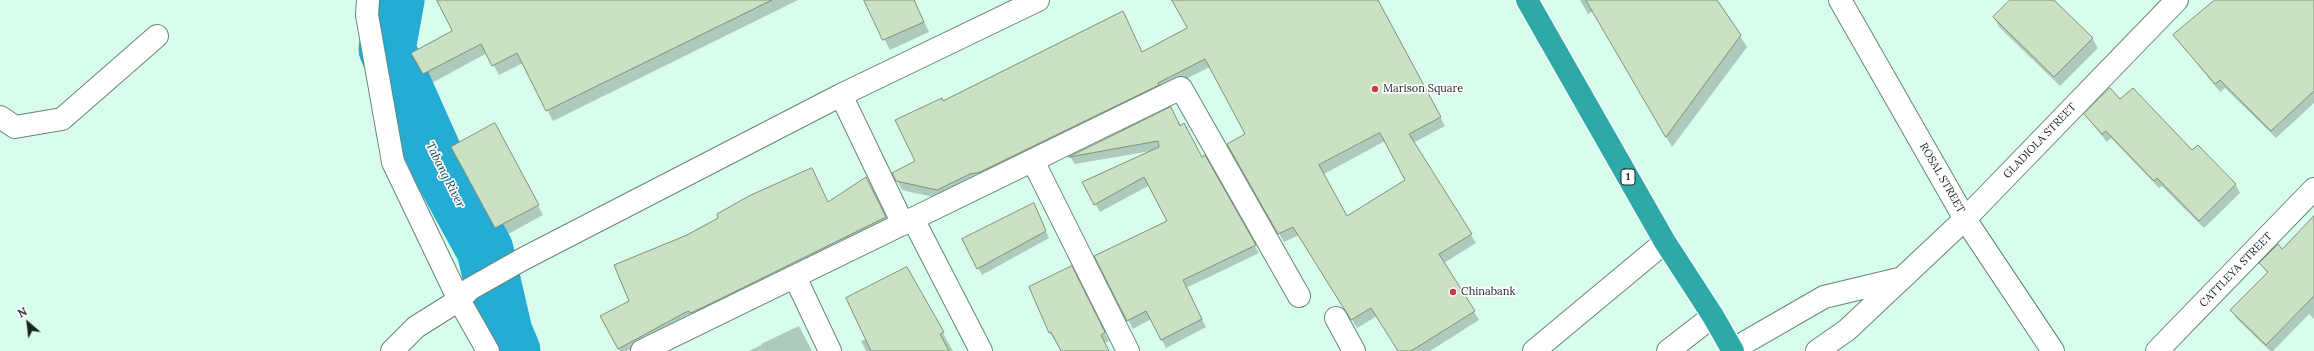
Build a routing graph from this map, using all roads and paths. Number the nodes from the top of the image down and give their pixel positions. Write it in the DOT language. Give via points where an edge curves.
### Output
graph roads {
  1 [pos="368,0"];
  2 [pos="1038,0"];
  3 [pos="1528,0"];
  4 [pos="2177,0"];
  5 [pos="1846,3"];
  6 [pos="157,36"];
  7 [pos="841,95"];
  8 [pos="0,117"];
  9 [pos="1034,161"];
  10 [pos="2314,189"];
  11 [pos="1965,219"];
  12 [pos="908,221"];
  13 [pos="1665,242"];
  14 [pos="795,277"];
  15 [pos="1900,279"];
  16 [pos="464,295"];
  17 [pos="1299,296"];
  18 [pos="1713,316"];
  19 [pos="1336,318"];
  20 [pos="678,343"];
  21 [pos="1733,350"];
  22 [pos="392,351"];
  23 [pos="488,351"];
  24 [pos="642,351"];
  25 [pos="830,351"];
  26 [pos="981,351"];
  27 [pos="1128,351"];
  28 [pos="1354,351"];
  29 [pos="1534,351"];
  30 [pos="1668,351"];
  31 [pos="1817,351"];
  32 [pos="2053,351"];
  33 [pos="2157,351"];
  1 -- 16 [label="street" via="368,15 393,162"];
  2 -- 7 [label="street"];
  3 -- 13 [label="highway, 1"];
  4 -- 11 [label="street, GLADIOLA STREET"];
  5 -- 11 [label="street, ROSAL STREET"];
  6 -- 8 [label="street" via="62,119 14,127"];
  7 -- 12 [label="street"];
  7 -- 16 [label="street" via="523,259"];
  9 -- 12 [label="street"];
  9 -- 17 [label="street" via="1182,88"];
  9 -- 27 [label="street"];
  10 -- 33 [label="street, CATTLEYA STREET"];
  11 -- 15 [label="street, GLADIOLA STREET"];
  11 -- 32 [label="street, ROSAL STREET"];
  12 -- 14 [label="street"];
  12 -- 26 [label="street"];
  13 -- 18 [label="highway, 1"];
  13 -- 29 [label="street"];
  14 -- 20 [label="street"];
  14 -- 25 [label="street"];
  15 -- 21 [label="street, GLADIOLA STREET" via="1824,298"];
  15 -- 31 [label="street, GLADIOLA STREET" via="1848,330"];
  16 -- 22 [label="street" via="416,327"];
  16 -- 23 [label="street"];
  18 -- 21 [label="highway, 1"];
  18 -- 30 [label="street"];
  19 -- 28 [label="street"];
  20 -- 24 [label="street"];
}
